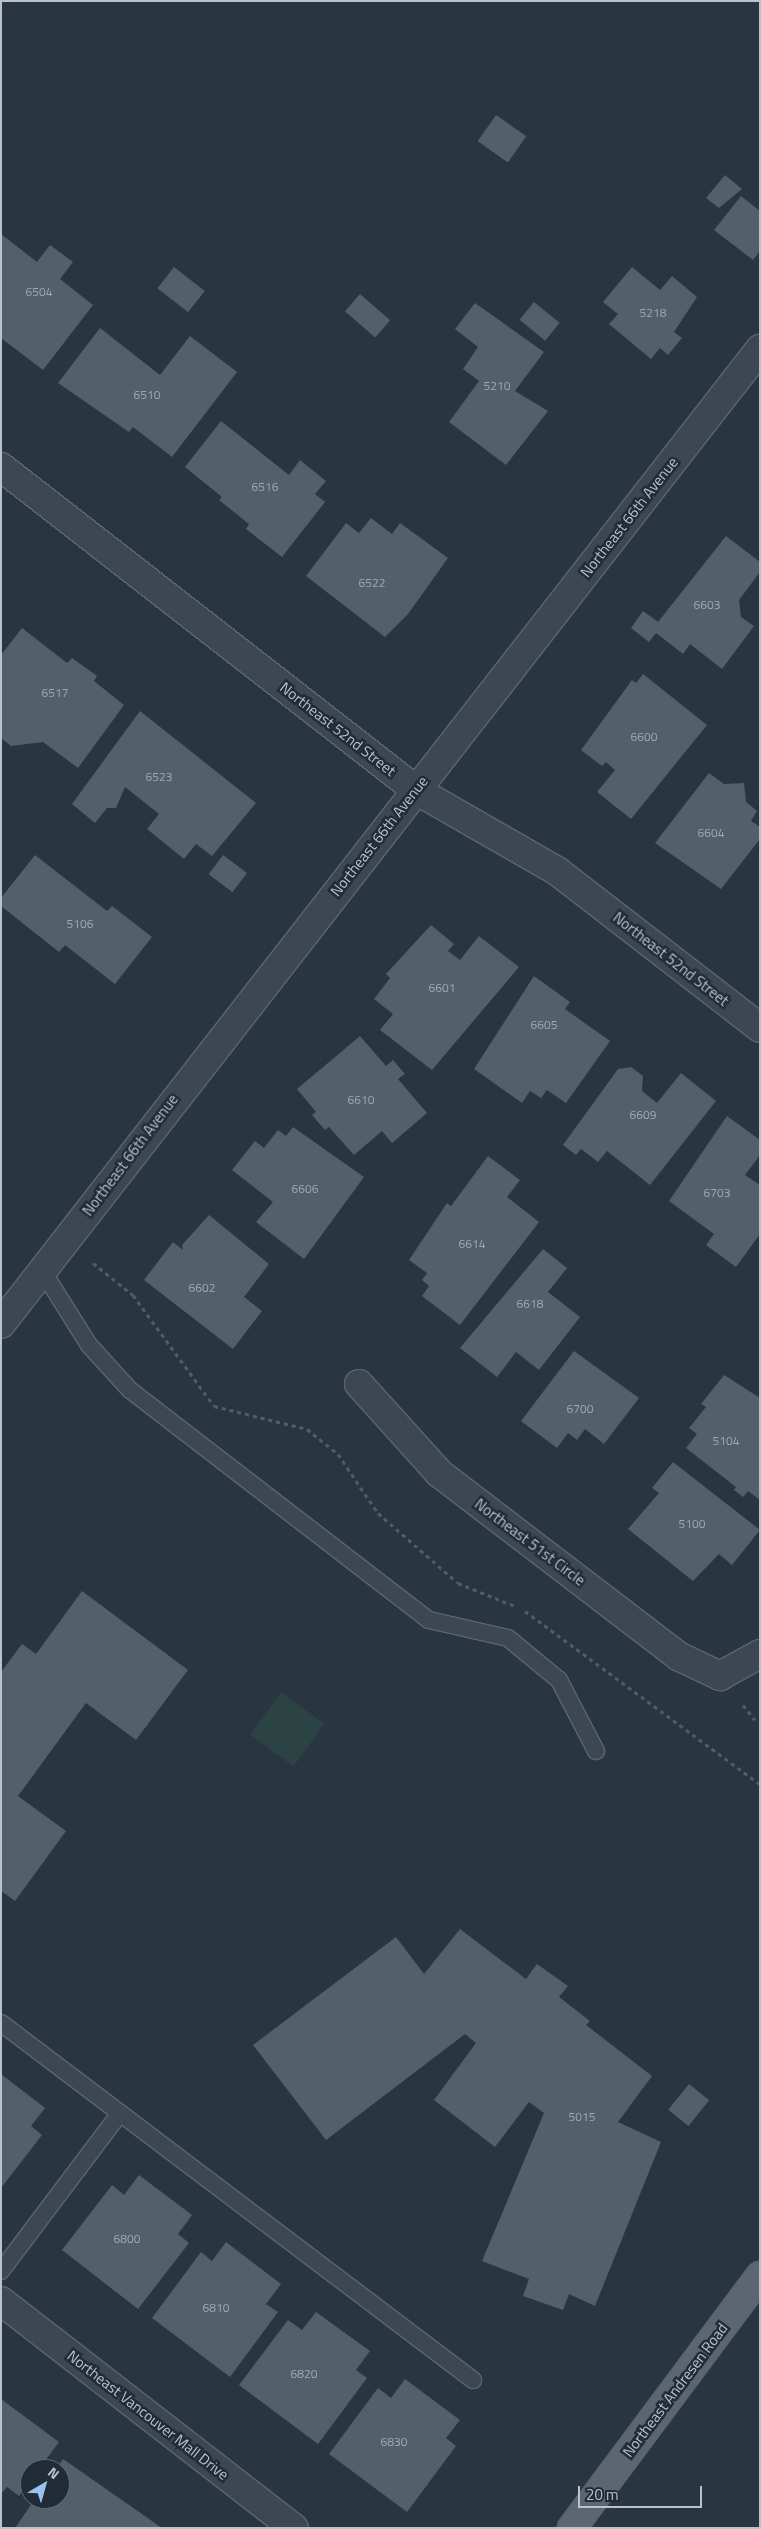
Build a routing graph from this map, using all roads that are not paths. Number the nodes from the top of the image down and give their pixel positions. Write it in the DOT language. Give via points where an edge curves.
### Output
graph roads {
  1 [pos="760,349"];
  2 [pos="1,467"];
  3 [pos="416,790"];
  4 [pos="760,1028"];
  5 [pos="42,1270"];
  6 [pos="1,1324"];
  7 [pos="359,1384"];
  8 [pos="760,1654"];
  9 [pos="596,1751"];
  10 [pos="1,2023"];
  11 [pos="120,2113"];
  12 [pos="1,2271"];
  13 [pos="760,2276"];
  14 [pos="1,2302"];
  15 [pos="472,2380"];
  16 [pos="294,2528"];
  17 [pos="572,2528"];
  1 -- 3 [label="street, Northeast 66th Avenue"];
  2 -- 3 [label="street, Northeast 52nd Street"];
  3 -- 4 [label="street, Northeast 52nd Street" via="557,871"];
  3 -- 5 [label="street, Northeast 66th Avenue"];
  5 -- 6 [label="street, Northeast 66th Avenue"];
  5 -- 9 [label="lane" via="89,1345 130,1390 429,1620 508,1638 559,1680"];
  7 -- 8 [label="street, Northeast 51st Circle" via="439,1473 678,1656 720,1676"];
  10 -- 11 [label="lane"];
  11 -- 12 [label="lane"];
  11 -- 15 [label="lane"];
  13 -- 17 [label="main road, Northeast Andresen Road"];
  14 -- 16 [label="street, Northeast Vancouver Mall Drive"];
}
